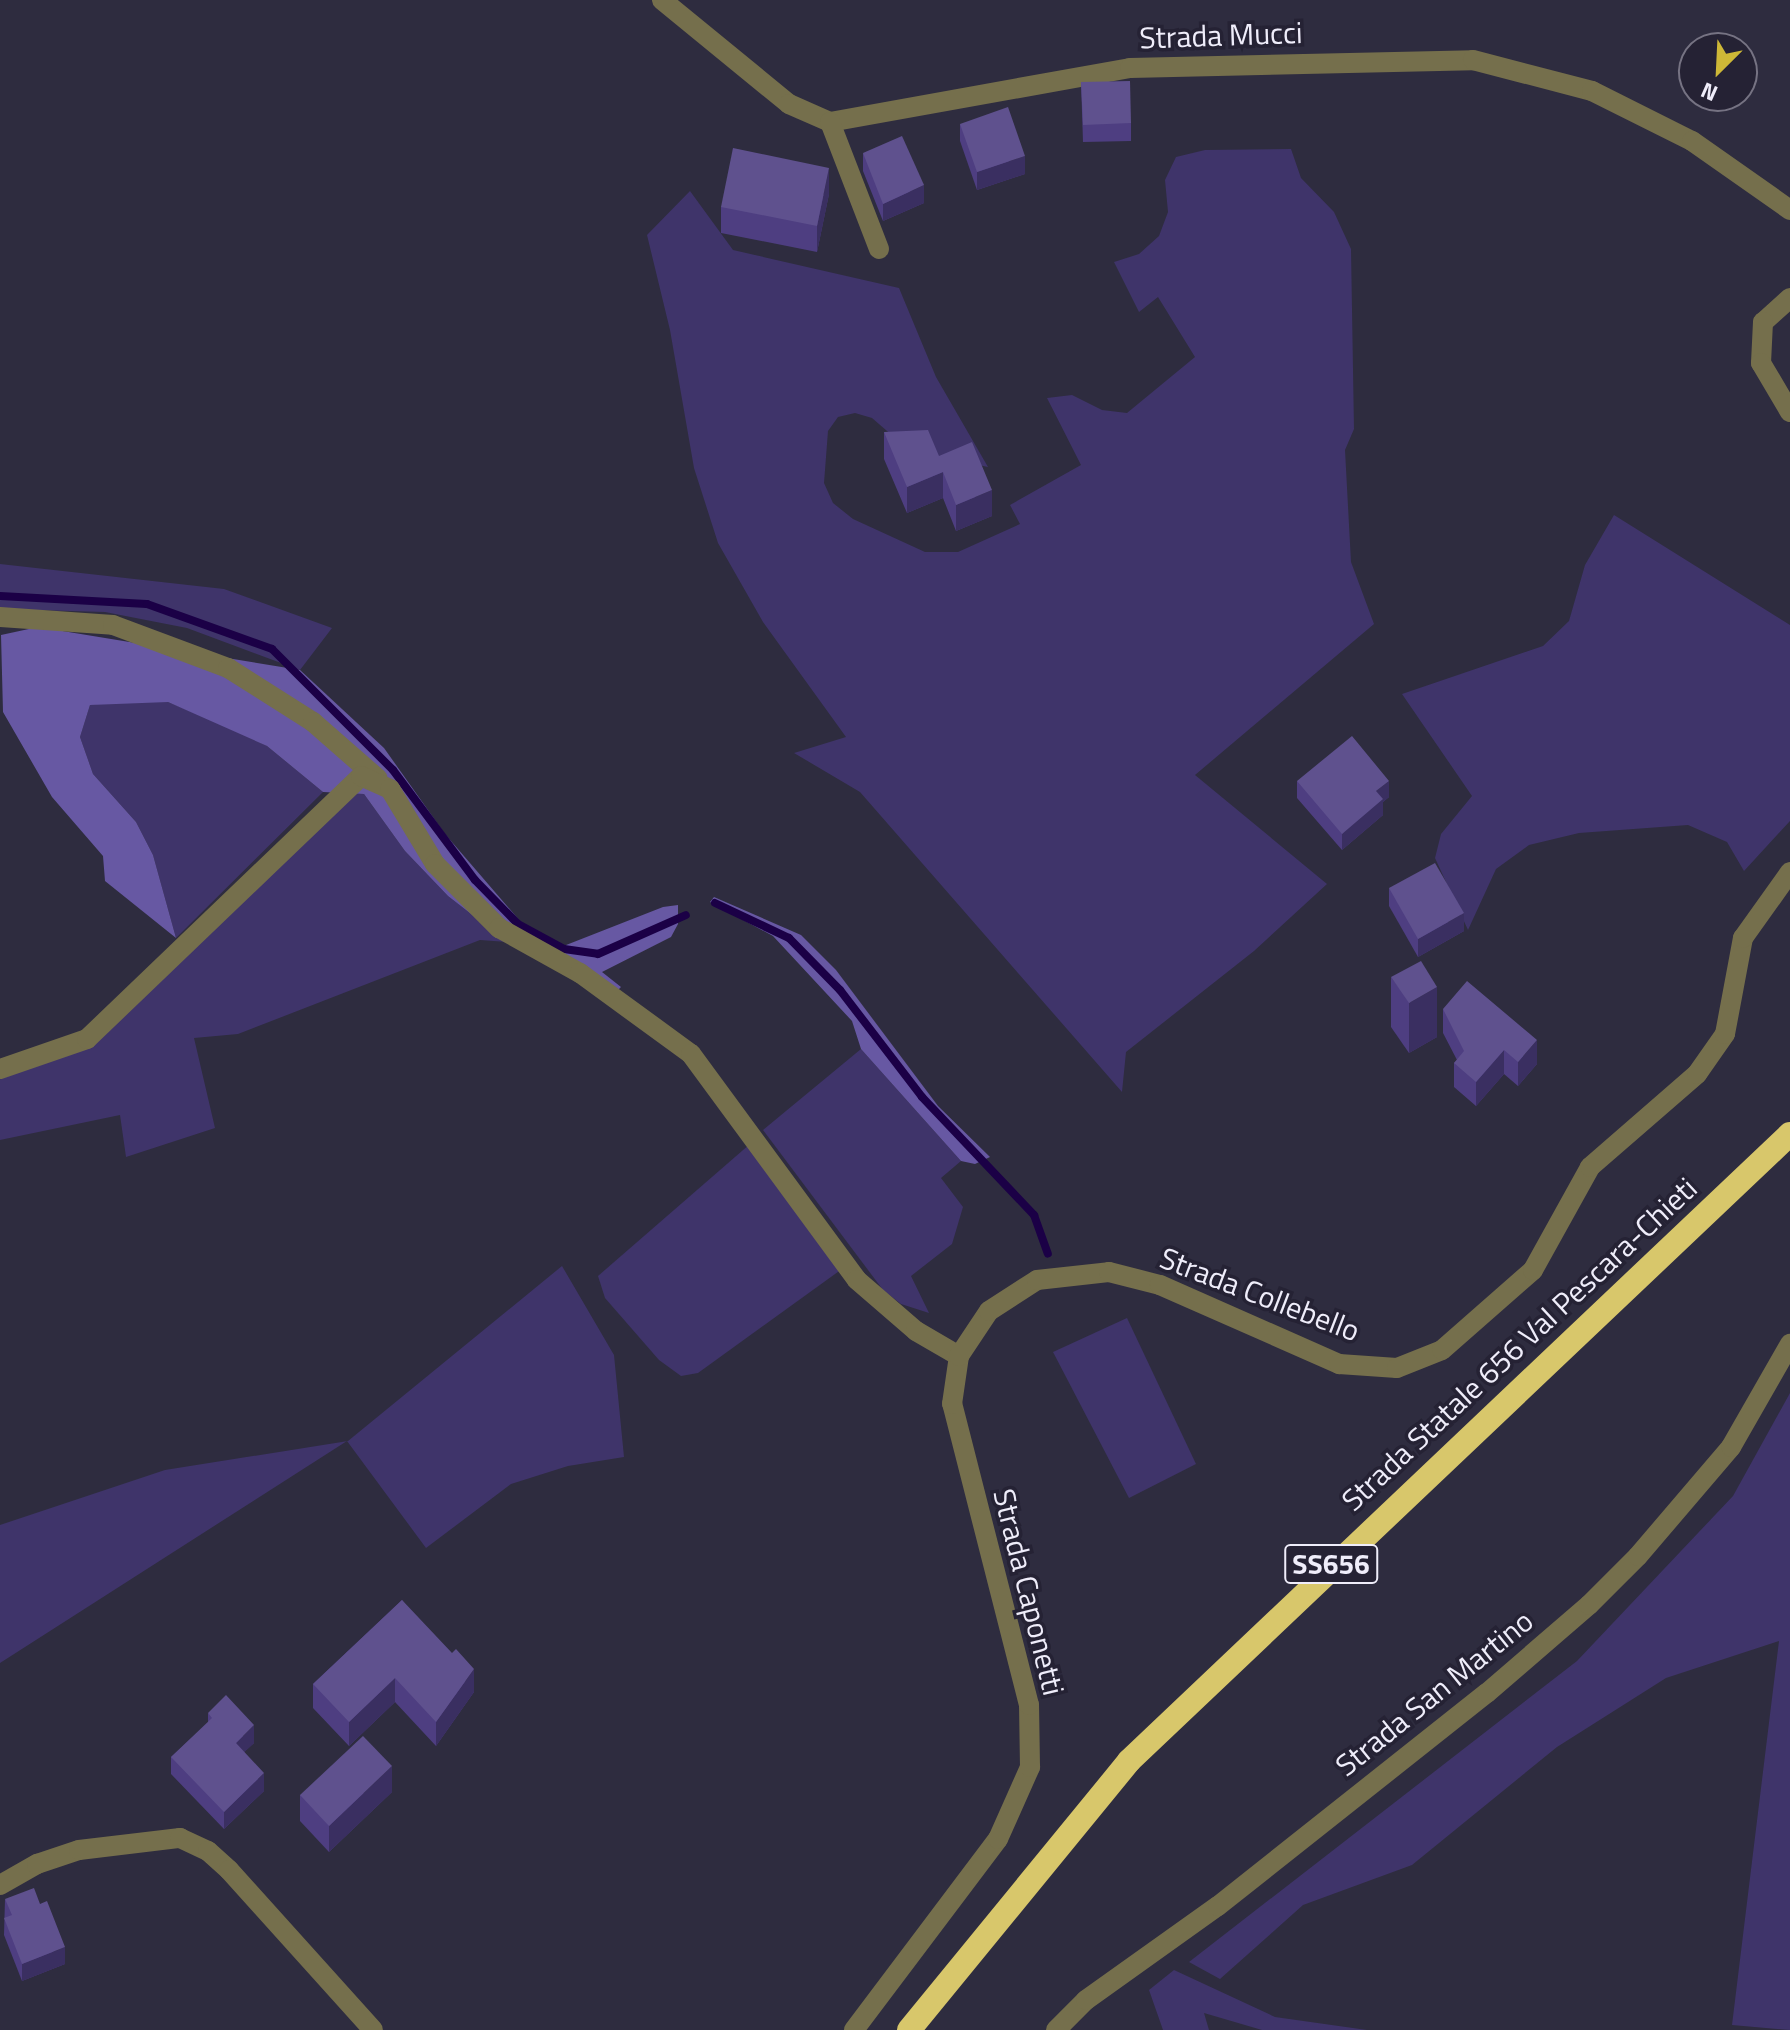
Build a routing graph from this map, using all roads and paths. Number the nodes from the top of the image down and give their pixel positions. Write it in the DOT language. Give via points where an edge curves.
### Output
graph roads {
  1 [pos="662,0"];
  2 [pos="830,122"];
  3 [pos="1790,210"];
  4 [pos="879,249"];
  5 [pos="1790,298"];
  6 [pos="1790,412"];
  7 [pos="0,617"];
  8 [pos="390,789"];
  9 [pos="1790,872"];
  10 [pos="0,1069"];
  11 [pos="1790,1134"];
  12 [pos="1790,1344"];
  13 [pos="959,1356"];
  14 [pos="952,1404"];
  15 [pos="0,1885"];
  16 [pos="373,2030"];
  17 [pos="854,2030"];
  18 [pos="909,2030"];
  19 [pos="1056,2030"];
  1 -- 2 [label="street" via="789,104"];
  2 -- 3 [label="street, Strada Mucci" via="1130,68 1473,60 1592,91 1692,141"];
  2 -- 4 [label="street"];
  5 -- 6 [label="street" via="1763,322 1761,363"];
  7 -- 8 [label="street" via="113,625 228,668 313,722"];
  8 -- 10 [label="street" via="361,776 87,1039"];
  8 -- 13 [label="street" via="435,864 499,928 580,973 691,1054 857,1280 916,1331"];
  9 -- 13 [label="street, Strada Collebello" via="1743,938 1725,1034 1697,1074 1590,1167 1533,1270 1442,1350 1397,1368 1339,1364 1160,1285 1109,1272 1037,1280 989,1311"];
  11 -- 18 [label="highway, Strada Statale 656 Val Pescara-Chieti / SS656" via="1129,1761"];
  12 -- 19 [label="street, Strada San Martino" via="1731,1447 1589,1605 1487,1693 1218,1906 1086,2000"];
  13 -- 14 [label="street, Strada Collebello"];
  14 -- 17 [label="street, Strada Caponetti" via="1029,1705 1030,1767 998,1839"];
  15 -- 16 [label="street" via="37,1864 79,1850 180,1838 208,1851 229,1870"];
}
